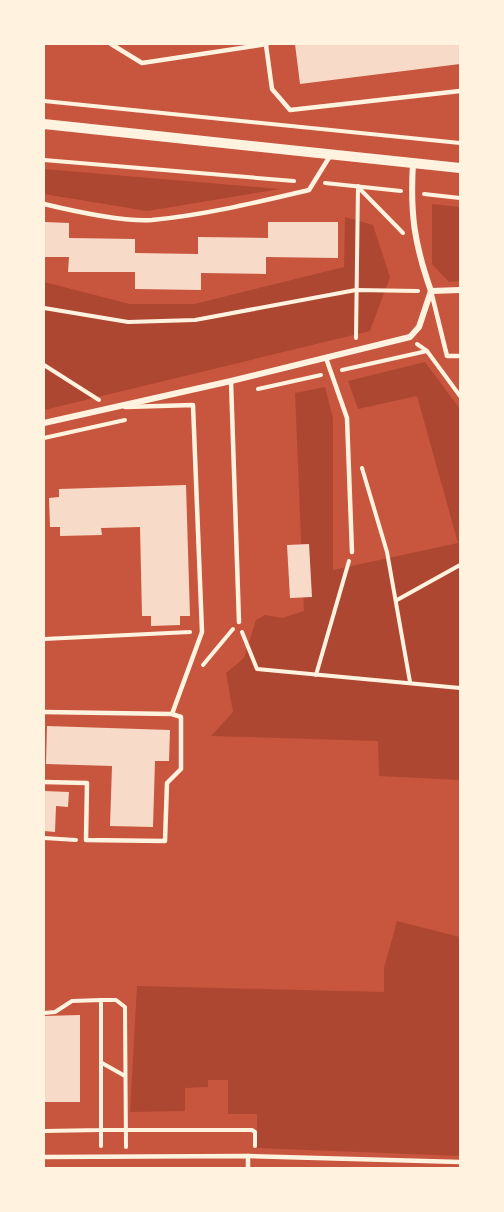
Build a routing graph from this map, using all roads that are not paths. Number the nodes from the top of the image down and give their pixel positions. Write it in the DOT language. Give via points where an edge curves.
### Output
graph roads {
  1 [pos="111,44"];
  2 [pos="266,44"];
  3 [pos="460,92"];
  4 [pos="44,124"];
  5 [pos="331,154"];
  6 [pos="413,163"];
  7 [pos="460,168"];
  8 [pos="44,204"];
  9 [pos="460,290"];
  10 [pos="431,291"];
  11 [pos="460,356"];
  12 [pos="326,358"];
  13 [pos="231,381"];
  14 [pos="111,407"];
  15 [pos="44,423"];
  16 [pos="352,552"];
  17 [pos="239,622"];
  18 [pos="44,712"];
  19 [pos="172,714"];
  20 [pos="44,782"];
  21 [pos="248,1156"];
  22 [pos="44,1157"];
  23 [pos="460,1162"];
  24 [pos="248,1168"];
  1 -- 2 [label="lane" via="142,63"];
  2 -- 3 [label="lane" via="272,89 290,110"];
  4 -- 5 [label="street"];
  5 -- 6 [label="street"];
  5 -- 8 [label="lane" via="309,190 260,202 150,220 76,212"];
  6 -- 7 [label="street"];
  6 -- 10 [label="street" via="415,245"];
  9 -- 10 [label="street"];
  10 -- 11 [label="lane" via="447,356"];
  10 -- 12 [label="street" via="419,327 410,338"];
  12 -- 13 [label="street"];
  12 -- 16 [label="lane" via="347,418"];
  13 -- 14 [label="street"];
  13 -- 17 [label="lane"];
  14 -- 15 [label="street"];
  14 -- 19 [label="lane" via="193,405 202,632"];
  18 -- 19 [label="lane"];
  19 -- 20 [label="lane" via="181,717 181,769 167,783 165,841 86,840 87,783"];
  21 -- 22 [label="lane"];
  21 -- 23 [label="lane"];
  21 -- 24 [label="lane"];
}
